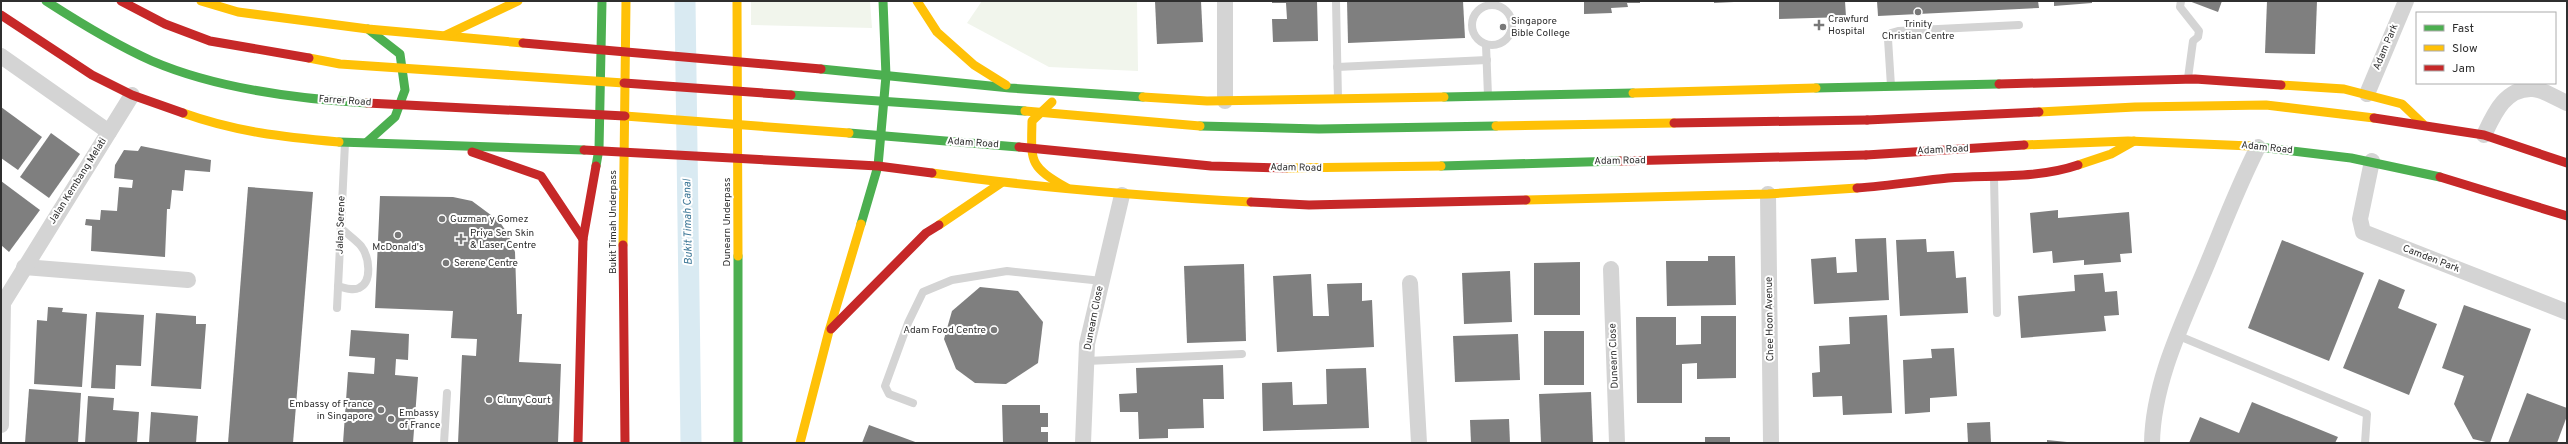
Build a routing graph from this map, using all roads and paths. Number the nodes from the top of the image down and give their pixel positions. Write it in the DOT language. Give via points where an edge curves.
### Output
graph roads {
  1 [pos="46,1"];
  2 [pos="121,1"];
  3 [pos="201,1"];
  4 [pos="518,1"];
  5 [pos="602,1"];
  6 [pos="626,1"];
  7 [pos="737,1"];
  8 [pos="883,1"];
  9 [pos="917,1"];
  10 [pos="1226,1"];
  11 [pos="1336,1"];
  12 [pos="2406,1"];
  13 [pos="2180,4"];
  14 [pos="1,15"];
  15 [pos="2019,25"];
  16 [pos="368,29"];
  17 [pos="444,35"];
  18 [pos="1486,45"];
  19 [pos="601,50"];
  20 [pos="1,56"];
  21 [pos="1487,60"];
  22 [pos="1337,67"];
  23 [pos="886,76"];
  24 [pos="2188,80"];
  25 [pos="1891,87"];
  26 [pos="1010,88"];
  27 [pos="1079,91"];
  28 [pos="1225,94"];
  29 [pos="2367,94"];
  30 [pos="132,95"];
  31 [pos="1488,96"];
  32 [pos="1338,100"];
  33 [pos="2567,103"];
  34 [pos="665,118"];
  35 [pos="2423,124"];
  36 [pos="108,132"];
  37 [pos="2484,135"];
  38 [pos="2134,141"];
  39 [pos="345,142"];
  40 [pos="367,142"];
  41 [pos="453,146"];
  42 [pos="2258,147"];
  43 [pos="599,150"];
  44 [pos="2372,162"];
  45 [pos="2567,162"];
  46 [pos="878,166"];
  47 [pos="1994,177"];
  48 [pos="1001,183"];
  49 [pos="1070,189"];
  50 [pos="1768,194"];
  51 [pos="1122,195"];
  52 [pos="2567,216"];
  53 [pos="340,228"];
  54 [pos="583,239"];
  55 [pos="24,267"];
  56 [pos="1611,269"];
  57 [pos="188,280"];
  58 [pos="1102,281"];
  59 [pos="1410,283"];
  60 [pos="338,286"];
  61 [pos="2,302"];
  62 [pos="337,308"];
  63 [pos="2567,312"];
  64 [pos="1997,313"];
  65 [pos="829,331"];
  66 [pos="2179,336"];
  67 [pos="1242,354"];
  68 [pos="1087,361"];
  69 [pos="447,393"];
  70 [pos="913,403"];
  71 [pos="1,425"];
  72 [pos="444,443"];
  73 [pos="578,443"];
  74 [pos="625,443"];
  75 [pos="738,443"];
  76 [pos="800,443"];
  77 [pos="1083,443"];
  78 [pos="1419,443"];
  79 [pos="1617,443"];
  80 [pos="1772,443"];
  81 [pos="2152,443"];
  82 [pos="2365,443"];
  1 -- 34 [label="highway, Farrer Road, bridge" via="99,35 153,61 197,76 273,93 333,101"];
  2 -- 35 [label="highway, bridge" via="165,24 210,41 340,64 1017,110 1214,127 1319,130 1867,120 2135,107 2266,105"];
  3 -- 16 [label="highway" via="238,12"];
  4 -- 17 [label="highway"];
  5 -- 19 [label="highway"];
  6 -- 74 [label="highway, Bukit Timah Underpass" via="623,198"];
  7 -- 75 [label="highway, Dunearn Underpass"];
  8 -- 23 [label="highway"];
  9 -- 26 [label="highway" via="937,32 974,65"];
  10 -- 28 [label="street"];
  11 -- 22 [label="lane"];
  12 -- 29 [label="street, Adam Park"];
  13 -- 24 [label="lane" via="2199,31 2198,37 2193,41"];
  14 -- 30 [label="highway" via="92,75"];
  15 -- 25 [label="lane" via="1892,33 1888,39"];
  16 -- 17 [label="highway"];
  16 -- 40 [label="highway" via="400,54 405,90 396,118"];
  17 -- 19 [label="highway"];
  18 -- 18 [label="lane" via="1476,38 1471,26 1475,13 1484,6 1497,5 1508,12 1512,24 1509,36 1499,44"];
  18 -- 21 [label="lane"];
  19 -- 23 [label="highway"];
  19 -- 43 [label="highway"];
  20 -- 36 [label="street"];
  21 -- 22 [label="lane"];
  21 -- 31 [label="lane"];
  22 -- 32 [label="lane"];
  23 -- 26 [label="highway"];
  23 -- 46 [label="highway"];
  24 -- 25 [label="highway"];
  24 -- 29 [label="highway" via="2322,87"];
  25 -- 31 [label="highway"];
  26 -- 27 [label="highway"];
  27 -- 28 [label="highway"];
  27 -- 49 [label="highway" via="1056,99 1032,121 1031,157 1045,175"];
  28 -- 32 [label="highway"];
  29 -- 35 [label="highway" via="2402,104"];
  30 -- 36 [label="street, Jalan Kembang Melati"];
  30 -- 39 [label="highway" via="210,123 268,136"];
  31 -- 32 [label="highway"];
  33 -- 37 [label="street" via="2534,89 2518,91 2503,101"];
  34 -- 38 [label="highway, Adam Road, bridge" via="1018,147 1211,166 1317,169 1866,155"];
  35 -- 37 [label="highway"];
  36 -- 55 [label="street, Jalan Kembang Melati"];
  37 -- 45 [label="highway"];
  38 -- 42 [label="highway, Adam Road"];
  38 -- 47 [label="highway" via="2111,154 2067,169"];
  39 -- 40 [label="highway"];
  39 -- 53 [label="lane, Jalan Serene"];
  40 -- 41 [label="highway"];
  41 -- 43 [label="highway"];
  41 -- 54 [label="highway" via="541,176"];
  42 -- 44 [label="highway, Adam Road"];
  42 -- 66 [label="street" via="2238,185"];
  43 -- 46 [label="highway"];
  43 -- 54 [label="highway"];
  44 -- 52 [label="highway, Adam Road" via="2460,181"];
  44 -- 63 [label="street, Camden Park" via="2360,219 2363,232"];
  46 -- 48 [label="highway"];
  46 -- 65 [label="highway"];
  47 -- 50 [label="highway" via="1949,178 1871,187"];
  47 -- 64 [label="lane"];
  48 -- 49 [label="highway"];
  48 -- 65 [label="highway" via="926,233"];
  49 -- 51 [label="highway"];
  50 -- 51 [label="highway" via="1309,205"];
  50 -- 80 [label="street, Chee Hoon Avenue"];
  51 -- 58 [label="street, Dunearn Close"];
  53 -- 60 [label="lane, Jalan Serene"];
  53 -- 60 [label="lane" via="362,247 368,263 368,277 364,285 358,289"];
  54 -- 73 [label="highway"];
  55 -- 57 [label="street"];
  55 -- 61 [label="street, Jalan Kembang Melati"];
  56 -- 79 [label="street, Dunearn Close"];
  58 -- 68 [label="street, Dunearn Close" via="1087,344"];
  58 -- 70 [label="lane" via="1007,271 952,280 923,292 908,323 885,386 889,394"];
  59 -- 78 [label="street"];
  60 -- 62 [label="lane, Jalan Serene"];
  61 -- 71 [label="street, Jalan Kembang Melati"];
  65 -- 76 [label="highway"];
  66 -- 81 [label="street" via="2159,391 2153,420"];
  66 -- 82 [label="lane" via="2367,414"];
  67 -- 68 [label="lane"];
  68 -- 77 [label="street, Dunearn Close"];
  69 -- 72 [label="lane"];
}
